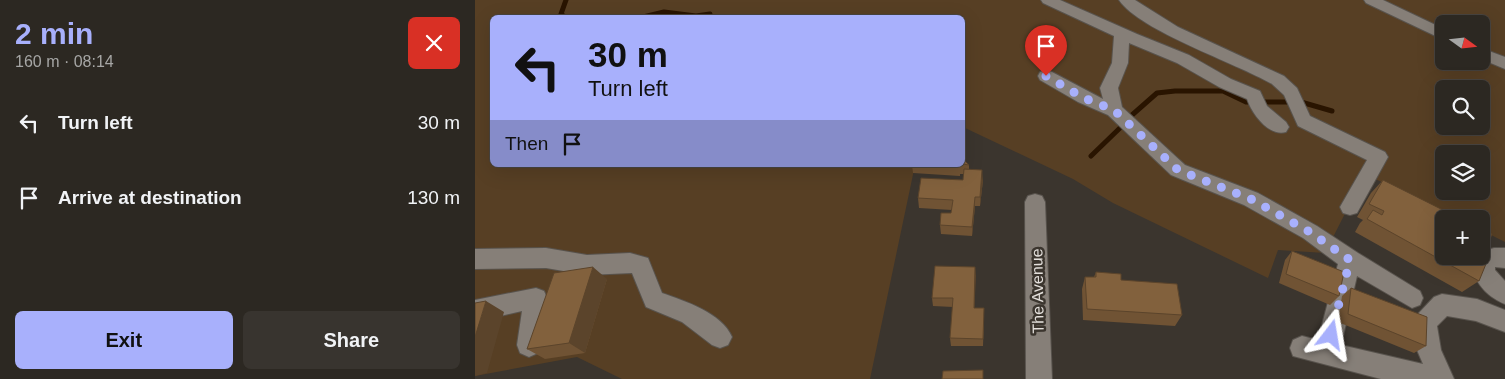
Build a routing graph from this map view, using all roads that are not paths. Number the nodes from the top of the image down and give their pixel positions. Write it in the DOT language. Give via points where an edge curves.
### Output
graph roads {
  1 [pos="1048,0"];
  2 [pos="1126,0"];
  3 [pos="1371,0"];
  4 [pos="1435,31"];
  5 [pos="1122,34"];
  6 [pos="1490,57"];
  7 [pos="1505,63"];
  8 [pos="1046,76"];
  9 [pos="1114,110"];
  10 [pos="1280,127"];
  11 [pos="1035,202"];
  12 [pos="1351,207"];
  13 [pos="1505,258"];
  14 [pos="475,259"];
  15 [pos="1350,260"];
  16 [pos="1505,294"];
  17 [pos="1412,298"];
  18 [pos="475,310"];
  19 [pos="1505,321"];
  20 [pos="720,337"];
  21 [pos="529,345"];
  22 [pos="1302,348"];
  23 [pos="1327,354"];
  24 [pos="1039,379"];
  25 [pos="1433,379"];
  26 [pos="1441,379"];
  1 -- 5 [label="street"];
  2 -- 12 [label="street" via="1165,26 1284,84 1304,121 1378,157"];
  3 -- 4 [label="street"];
  5 -- 9 [label="street" via="1119,63 1109,88"];
  5 -- 10 [label="street" via="1183,59 1257,102"];
  6 -- 7 [label="street"];
  8 -- 9 [label="street" via="1084,98"];
  9 -- 15 [label="street" via="1178,170 1251,199 1310,232"];
  11 -- 24 [label="street, The Avenue"];
  13 -- 16 [label="street" via="1490,258 1483,266 1487,279"];
  14 -- 20 [label="street" via="546,258 587,265 640,265 653,300 690,314"];
  15 -- 17 [label="street"];
  15 -- 23 [label="street"];
  18 -- 21 [label="street" via="536,298"];
  19 -- 26 [label="street" via="1477,310 1442,305 1425,323 1429,350"];
  22 -- 23 [label="street"];
  23 -- 25 [label="street"];
}
